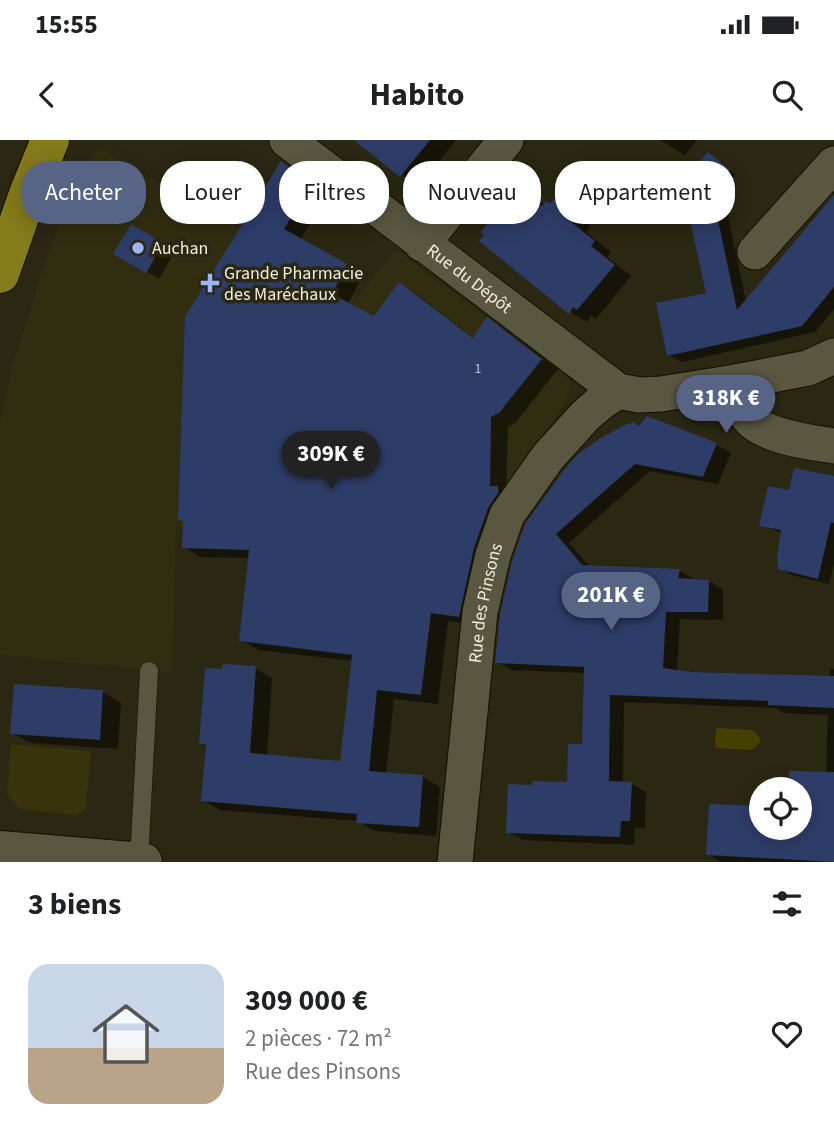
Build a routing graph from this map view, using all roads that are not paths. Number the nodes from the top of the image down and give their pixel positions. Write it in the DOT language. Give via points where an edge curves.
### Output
graph roads {
  1 [pos="50,140"];
  2 [pos="287,140"];
  3 [pos="506,140"];
  4 [pos="834,164"];
  5 [pos="422,244"];
  6 [pos="755,252"];
  7 [pos="0,274"];
  8 [pos="834,356"];
  9 [pos="736,382"];
  10 [pos="618,391"];
  11 [pos="834,446"];
  12 [pos="149,671"];
  13 [pos="0,850"];
  14 [pos="141,862"];
  15 [pos="455,862"];
  1 -- 7 [label="main road"];
  2 -- 5 [label="street, Rue du Dépôt"];
  3 -- 5 [label="street"];
  4 -- 6 [label="street"];
  5 -- 10 [label="street, Rue du Dépôt"];
  8 -- 9 [label="street" via="808,368"];
  9 -- 10 [label="street" via="661,394"];
  9 -- 11 [label="street" via="748,418 767,431"];
  10 -- 15 [label="street, Rue des Pinsons" via="585,416 548,457 507,516 493,555 480,612"];
  12 -- 14 [label="lane"];
  13 -- 14 [label="street"];
}
